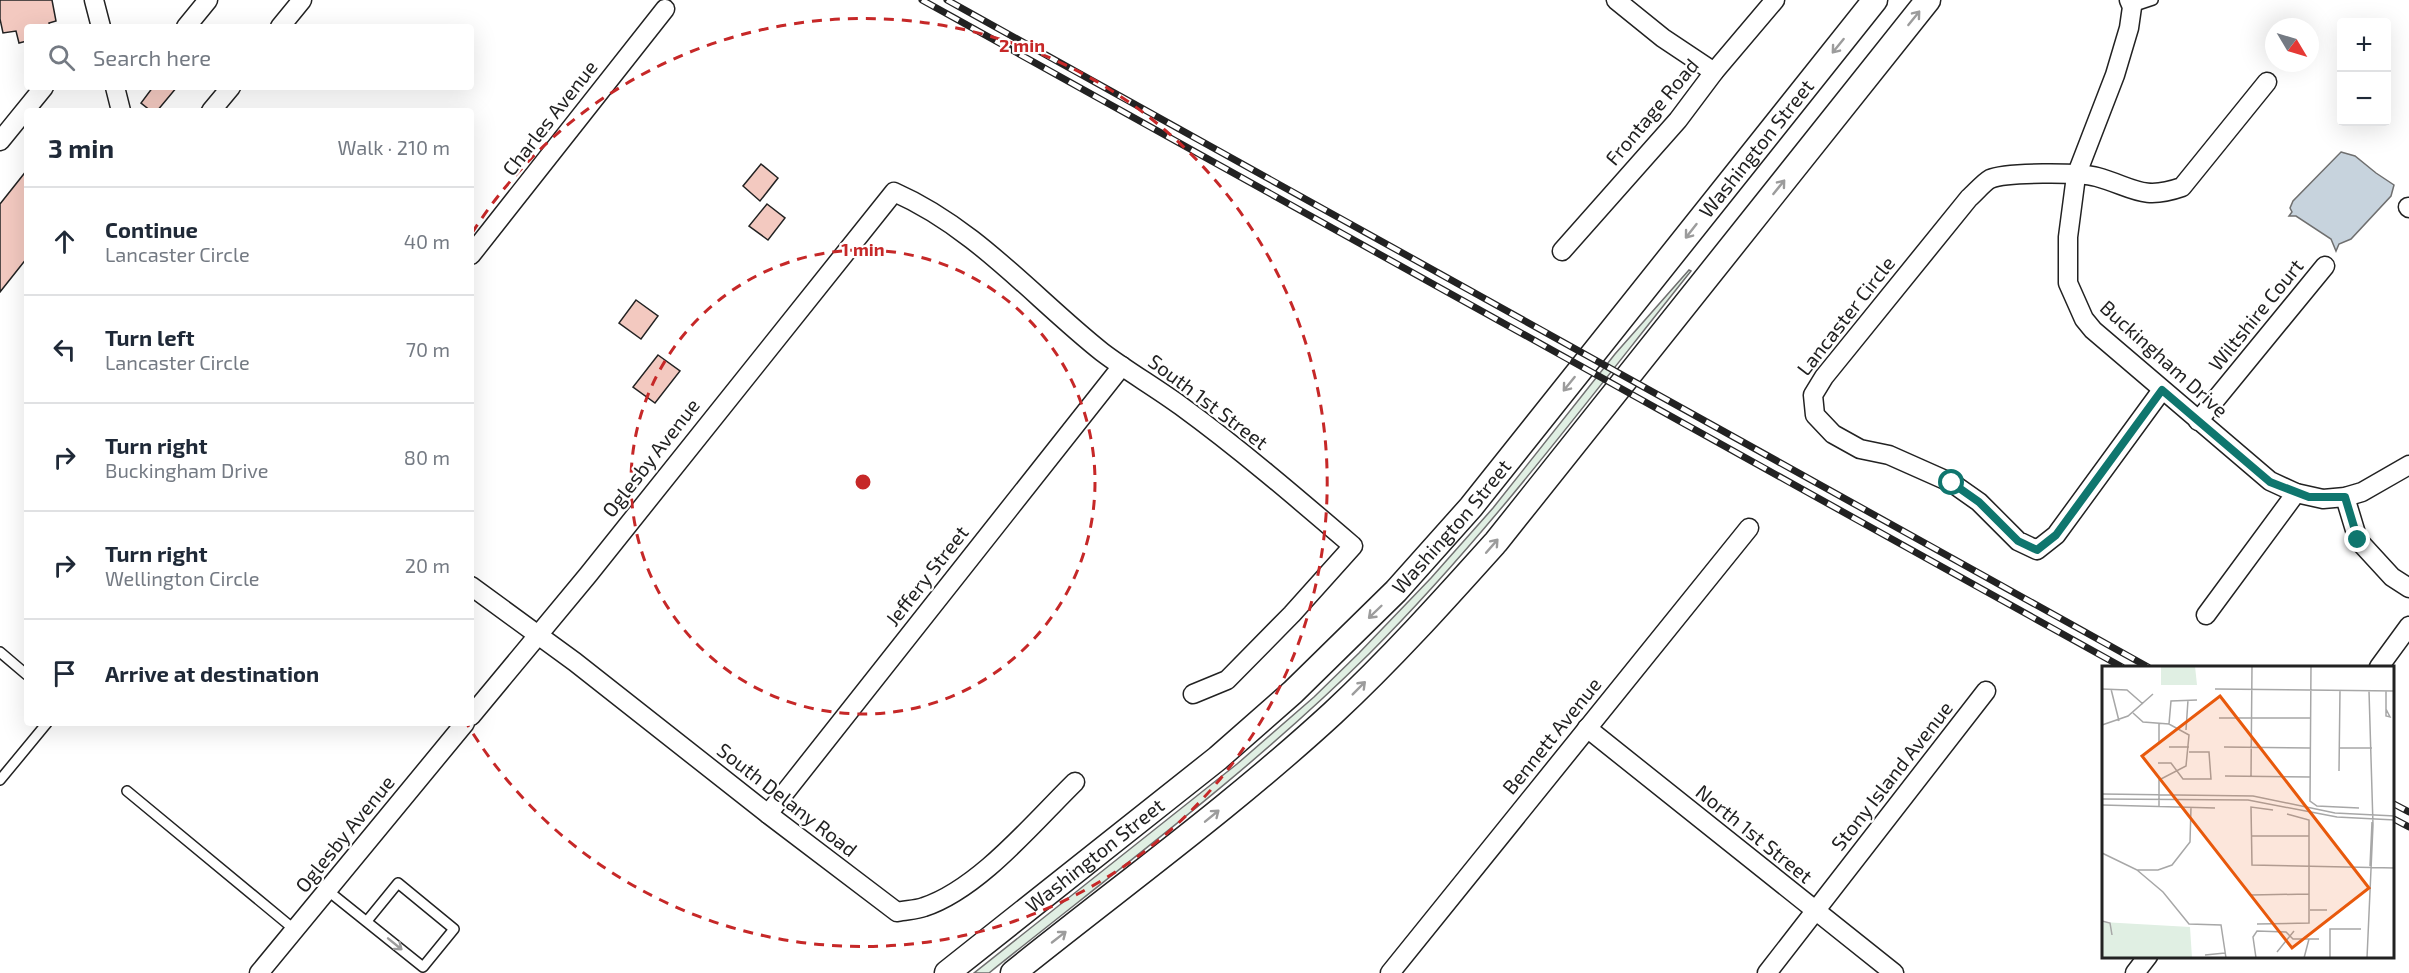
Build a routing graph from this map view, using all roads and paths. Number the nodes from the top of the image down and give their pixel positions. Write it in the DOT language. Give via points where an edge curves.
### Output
graph roads {
  1 [pos="94,0"];
  2 [pos="208,0"];
  3 [pos="302,0"];
  4 [pos="1617,0"];
  5 [pos="1775,0"];
  6 [pos="1875,0"];
  7 [pos="1928,0"];
  8 [pos="2153,0"];
  9 [pos="2131,3"];
  10 [pos="665,9"];
  11 [pos="100,24"];
  12 [pos="188,24"];
  13 [pos="282,24"];
  14 [pos="1714,72"];
  15 [pos="2267,82"];
  16 [pos="42,90"];
  17 [pos="116,90"];
  18 [pos="228,90"];
  19 [pos="27,108"];
  20 [pos="120,108"];
  21 [pos="214,108"];
  22 [pos="24,112"];
  23 [pos="0,141"];
  24 [pos="2076,176"];
  25 [pos="865,227"];
  26 [pos="474,251"];
  27 [pos="1562,251"];
  28 [pos="2325,266"];
  29 [pos="1122,366"];
  30 [pos="2162,390"];
  31 [pos="2198,422"];
  32 [pos="2409,465"];
  33 [pos="2296,493"];
  34 [pos="2345,497"];
  35 [pos="1749,528"];
  36 [pos="474,588"];
  37 [pos="2409,588"];
  38 [pos="2206,615"];
  39 [pos="2409,626"];
  40 [pos="537,636"];
  41 [pos="0,652"];
  42 [pos="2380,666"];
  43 [pos="24,672"];
  44 [pos="1986,692"];
  45 [pos="1193,694"];
  46 [pos="474,712"];
  47 [pos="45,726"];
  48 [pos="463,726"];
  49 [pos="1587,728"];
  50 [pos="0,780"];
  51 [pos="1075,782"];
  52 [pos="127,791"];
  53 [pos="768,814"];
  54 [pos="327,890"];
  55 [pos="1816,912"];
  56 [pos="367,921"];
  57 [pos="295,930"];
  58 [pos="2147,958"];
  59 [pos="259,973"];
  60 [pos="947,973"];
  61 [pos="1013,973"];
  62 [pos="1390,973"];
  63 [pos="1767,973"];
  64 [pos="1894,973"];
  65 [pos="2135,973"];
  1 -- 11 [label="street"];
  2 -- 12 [label="street"];
  3 -- 13 [label="street"];
  4 -- 14 [label="street"];
  5 -- 14 [label="street, Frontage Road"];
  6 -- 60 [label="main road, Washington Street, one-way" via="1471,507 1396,591 1293,692 1218,758"];
  61 -- 7 [label="main road, Washington Street, one-way" via="1298,743 1424,622 1503,533"];
  8 -- 9 [label="lane"];
  9 -- 24 [label="street, Buckingham Drive" via="2129,28 2115,75"];
  10 -- 26 [label="street, Charles Avenue"];
  14 -- 27 [label="street, Frontage Road" via="1678,120"];
  15 -- 24 [label="street" via="2182,187 2161,194 2137,192 2094,176"];
  16 -- 19 [label="street"];
  17 -- 20 [label="street"];
  18 -- 21 [label="street"];
  22 -- 23 [label="street"];
  24 -- 30 [label="street, Buckingham Drive" via="2068,237 2068,283 2093,330"];
  24 -- 30 [label="street, Lancaster Circle" via="2015,174 1990,180 1976,192 1824,377 1813,394 1815,415 1833,434 1860,449 1889,455 1952,483 1979,502 2018,541 2037,550 2056,535"];
  25 -- 29 [label="street, South 1st Street" via="894,192 919,203 994,257"];
  25 -- 40 [label="street, Oglesby Avenue"];
  28 -- 31 [label="street, Wiltshire Court"];
  29 -- 45 [label="street, South 1st Street" via="1190,413 1353,546 1227,680"];
  29 -- 53 [label="street, Jeffery Street"];
  30 -- 31 [label="street, Buckingham Drive"];
  31 -- 33 [label="street, Buckingham Drive" via="2270,482"];
  32 -- 34 [label="street, Buckingham Drive" via="2381,483"];
  33 -- 34 [label="street, Buckingham Drive" via="2323,499"];
  33 -- 38 [label="street"];
  34 -- 37 [label="street" via="2358,540 2392,578"];
  35 -- 49 [label="street, Bennett Avenue"];
  36 -- 40 [label="street, South Delany Road"];
  39 -- 42 [label="street"];
  40 -- 46 [label="street, Oglesby Avenue"];
  40 -- 53 [label="street, South Delany Road"];
  41 -- 43 [label="lane"];
  44 -- 55 [label="street, Stony Island Avenue"];
  47 -- 50 [label="lane"];
  48 -- 54 [label="street, Oglesby Avenue"];
  49 -- 55 [label="street, North 1st Street"];
  49 -- 62 [label="street, Bennett Avenue"];
  51 -- 53 [label="street, South Delany Road" via="1000,856 957,890 924,907 897,912"];
  52 -- 57 [label="lane"];
  54 -- 56 [label="lane"];
  54 -- 57 [label="street, Oglesby Avenue"];
  55 -- 63 [label="street, Stony Island Avenue"];
  55 -- 64 [label="street, North 1st Street"];
  56 -- 56 [label="lane, one-way" via="423,967 454,929 398,883"];
  57 -- 59 [label="street, Oglesby Avenue"];
  58 -- 65 [label="street"];
}
